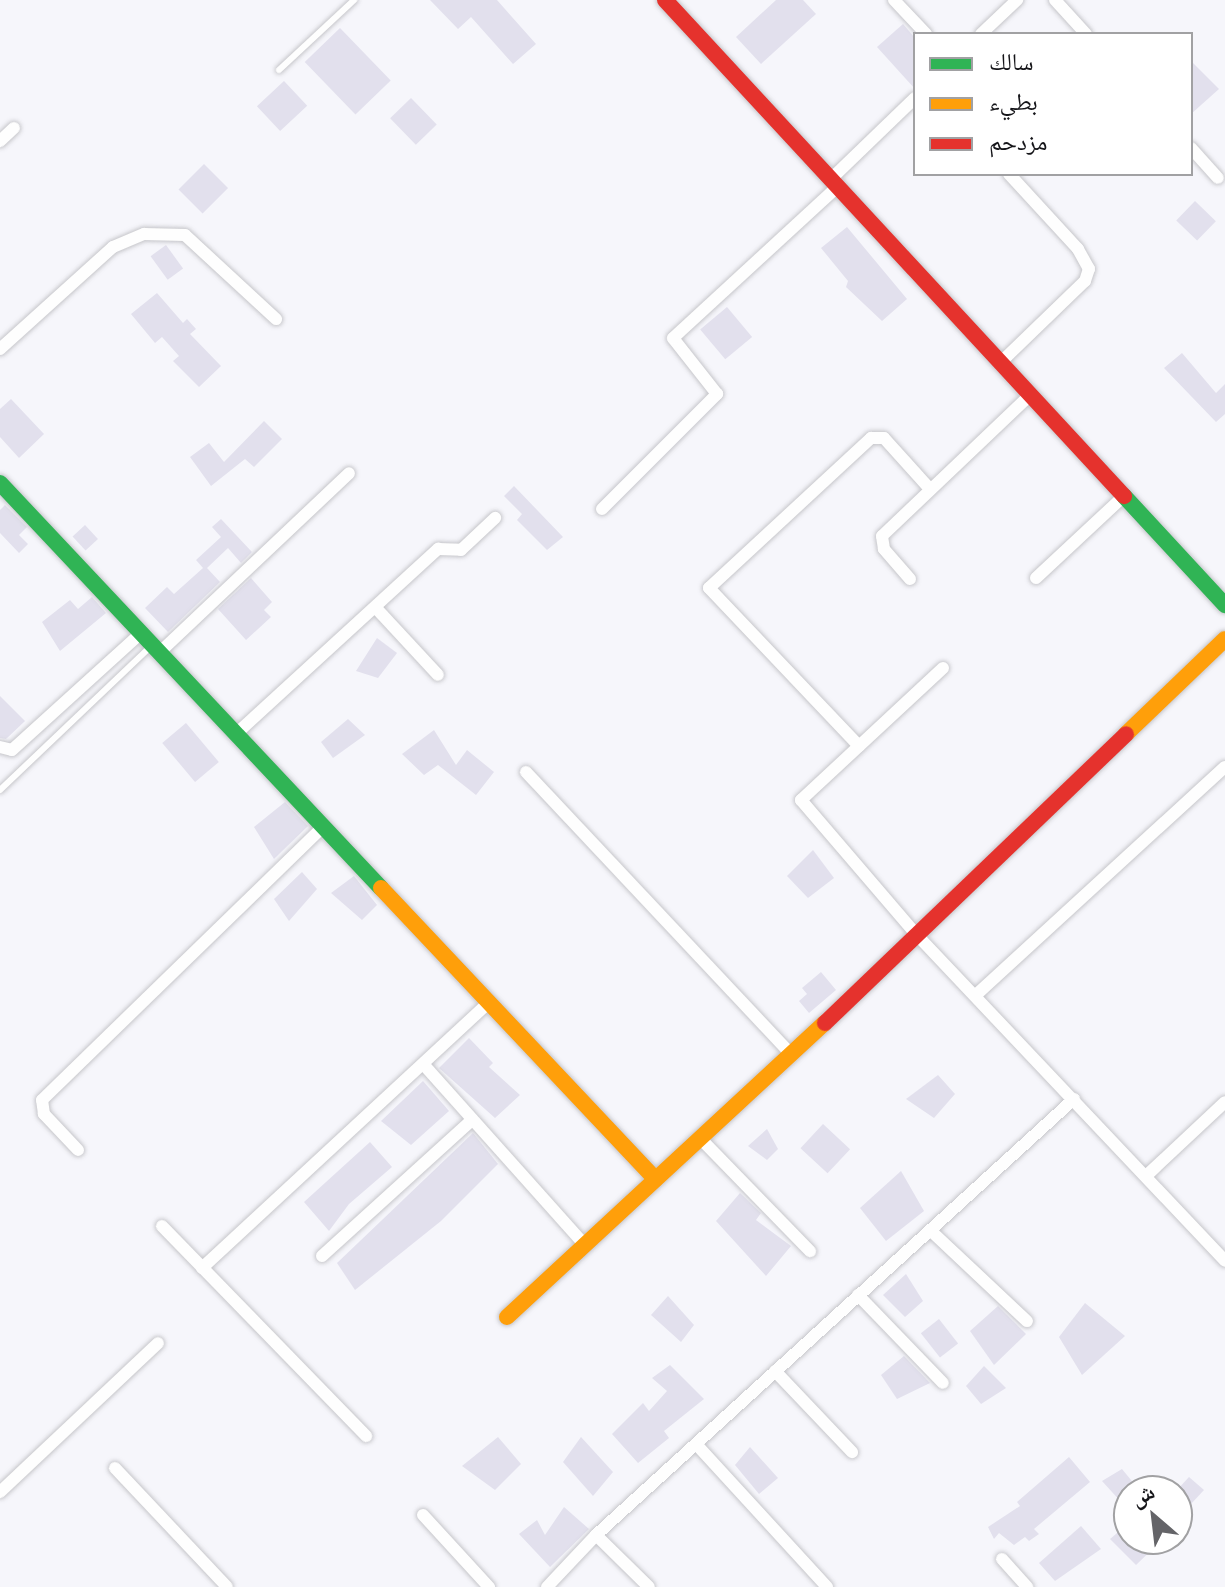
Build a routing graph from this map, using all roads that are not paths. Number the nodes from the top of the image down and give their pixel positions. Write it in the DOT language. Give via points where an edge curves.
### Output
graph roads {
  1 [pos="354,0"];
  2 [pos="665,0"];
  3 [pos="894,0"];
  4 [pos="1017,0"];
  5 [pos="1055,0"];
  6 [pos="924,32"];
  7 [pos="983,32"];
  8 [pos="1084,32"];
  9 [pos="279,70"];
  10 [pos="913,100"];
  11 [pos="14,128"];
  12 [pos="0,141"];
  13 [pos="1193,150"];
  14 [pos="1011,176"];
  15 [pos="1218,178"];
  16 [pos="833,185"];
  17 [pos="276,319"];
  18 [pos="0,349"];
  19 [pos="1000,363"];
  20 [pos="1030,395"];
  21 [pos="349,473"];
  22 [pos="0,483"];
  23 [pos="930,489"];
  24 [pos="1124,496"];
  25 [pos="602,509"];
  26 [pos="495,518"];
  27 [pos="1036,578"];
  28 [pos="910,579"];
  29 [pos="1225,605"];
  30 [pos="376,608"];
  31 [pos="1225,639"];
  32 [pos="151,643"];
  33 [pos="943,668"];
  34 [pos="438,675"];
  35 [pos="237,733"];
  36 [pos="859,746"];
  37 [pos="0,747"];
  38 [pos="1225,767"];
  39 [pos="526,772"];
  40 [pos="0,790"];
  41 [pos="323,827"];
  42 [pos="915,933"];
  43 [pos="977,994"];
  44 [pos="489,1002"];
  45 [pos="792,1055"];
  46 [pos="424,1065"];
  47 [pos="1074,1099"];
  48 [pos="1225,1102"];
  49 [pos="472,1120"];
  50 [pos="700,1138"];
  51 [pos="78,1150"];
  52 [pos="1146,1176"];
  53 [pos="655,1179"];
  54 [pos="162,1226"];
  55 [pos="930,1230"];
  56 [pos="585,1245"];
  57 [pos="810,1251"];
  58 [pos="322,1256"];
  59 [pos="1225,1261"];
  60 [pos="202,1268"];
  61 [pos="858,1295"];
  62 [pos="507,1317"];
  63 [pos="1027,1321"];
  64 [pos="158,1343"];
  65 [pos="775,1371"];
  66 [pos="943,1383"];
  67 [pos="366,1436"];
  68 [pos="696,1444"];
  69 [pos="852,1452"];
  70 [pos="115,1468"];
  71 [pos="0,1492"];
  72 [pos="423,1515"];
  73 [pos="596,1535"];
  74 [pos="1002,1559"];
  75 [pos="227,1587"];
  76 [pos="489,1587"];
  77 [pos="547,1587"];
  78 [pos="649,1587"];
  79 [pos="827,1587"];
  80 [pos="1027,1587"];
  1 -- 9 [label="lane"];
  2 -- 16 [label="street"];
  3 -- 6 [label="street"];
  4 -- 7 [label="street"];
  5 -- 8 [label="street"];
  10 -- 16 [label="street"];
  11 -- 12 [label="street"];
  13 -- 15 [label="street"];
  14 -- 19 [label="street" via="1078,249 1089,269 1085,281"];
  16 -- 19 [label="street"];
  16 -- 25 [label="street" via="673,338 717,394"];
  17 -- 18 [label="street" via="185,235 144,234 113,247"];
  19 -- 20 [label="street"];
  20 -- 23 [label="street"];
  20 -- 24 [label="street"];
  21 -- 32 [label="street"];
  22 -- 32 [label="street"];
  23 -- 28 [label="street" via="882,536 884,549"];
  23 -- 36 [label="street" via="884,438 871,438 709,588"];
  24 -- 27 [label="street"];
  24 -- 29 [label="street"];
  26 -- 30 [label="street" via="461,550 438,549"];
  30 -- 34 [label="street"];
  30 -- 35 [label="street"];
  31 -- 42 [label="street"];
  32 -- 35 [label="street"];
  32 -- 37 [label="street" via="12,750"];
  32 -- 40 [label="lane"];
  33 -- 36 [label="street"];
  35 -- 41 [label="street"];
  36 -- 42 [label="street" via="801,800"];
  38 -- 43 [label="street"];
  39 -- 45 [label="street"];
  41 -- 44 [label="street"];
  41 -- 51 [label="street" via="42,1100 44,1114"];
  42 -- 43 [label="street"];
  42 -- 45 [label="street"];
  43 -- 47 [label="street"];
  44 -- 46 [label="street"];
  44 -- 53 [label="street"];
  45 -- 50 [label="street"];
  46 -- 49 [label="street"];
  46 -- 60 [label="street"];
  47 -- 52 [label="street"];
  47 -- 55 [label="street"];
  48 -- 52 [label="street"];
  49 -- 56 [label="street"];
  49 -- 58 [label="street"];
  50 -- 53 [label="street"];
  50 -- 57 [label="street"];
  52 -- 59 [label="street"];
  53 -- 56 [label="street"];
  54 -- 60 [label="street"];
  55 -- 61 [label="street"];
  55 -- 63 [label="street"];
  56 -- 62 [label="street"];
  60 -- 67 [label="street"];
  61 -- 65 [label="street"];
  61 -- 66 [label="street"];
  64 -- 71 [label="street"];
  65 -- 68 [label="street"];
  65 -- 69 [label="street"];
  68 -- 73 [label="street"];
  68 -- 79 [label="street"];
  70 -- 75 [label="street"];
  72 -- 76 [label="street"];
  73 -- 77 [label="street"];
  73 -- 78 [label="street"];
  74 -- 80 [label="street"];
}
